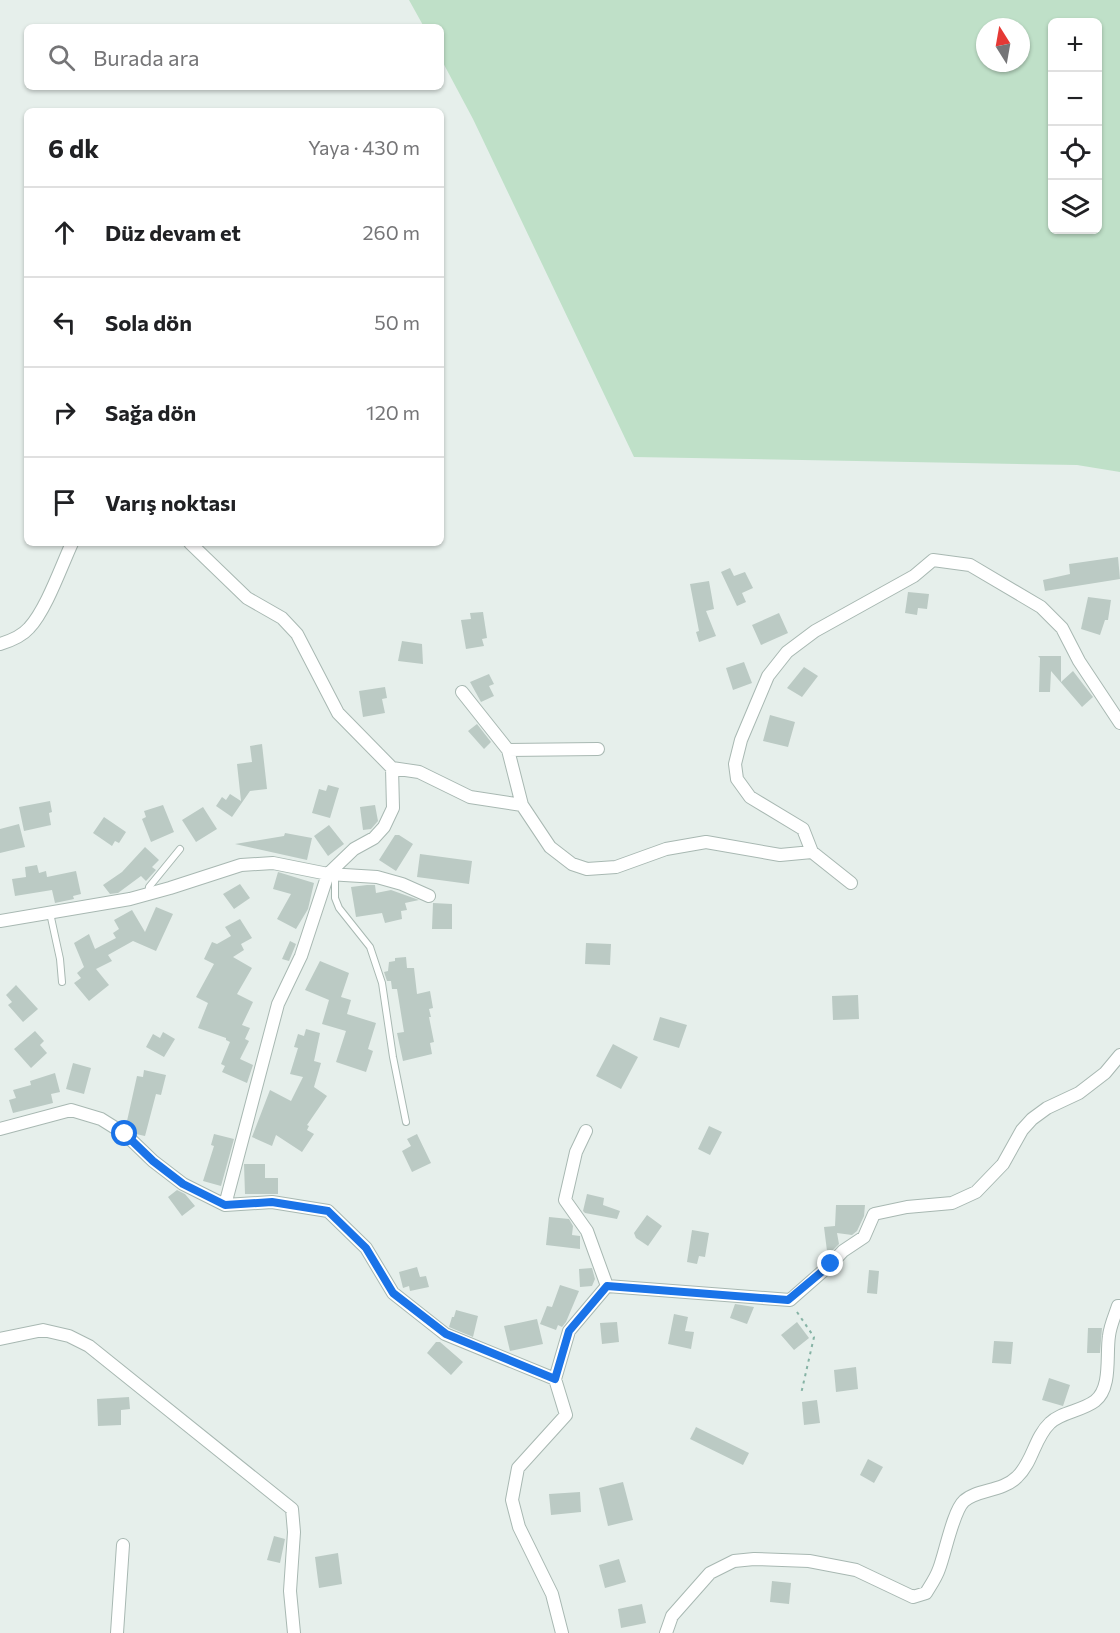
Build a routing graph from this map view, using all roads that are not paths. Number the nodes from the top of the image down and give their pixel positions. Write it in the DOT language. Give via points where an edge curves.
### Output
graph roads {
  1 [pos="71,546"];
  2 [pos="192,546"];
  3 [pos="0,644"];
  4 [pos="462,692"];
  5 [pos="1120,723"];
  6 [pos="598,749"];
  7 [pos="508,750"];
  8 [pos="392,768"];
  9 [pos="522,805"];
  10 [pos="180,849"];
  11 [pos="812,852"];
  12 [pos="332,874"];
  13 [pos="851,883"];
  14 [pos="148,894"];
  15 [pos="429,896"];
  16 [pos="50,913"];
  17 [pos="0,921"];
  18 [pos="62,981"];
  19 [pos="1120,1055"];
  20 [pos="406,1122"];
  21 [pos="0,1129"];
  22 [pos="586,1131"];
  23 [pos="225,1205"];
  24 [pos="607,1286"];
  25 [pos="1120,1306"];
  26 [pos="0,1339"];
  27 [pos="555,1379"];
  28 [pos="123,1545"];
  29 [pos="117,1633"];
  30 [pos="294,1633"];
  31 [pos="562,1633"];
  32 [pos="666,1633"];
  1 -- 3 [label="street" via="38,616 28,629"];
  2 -- 8 [label="street" via="248,598 282,618 297,634 338,713"];
  4 -- 7 [label="street"];
  5 -- 11 [label="street" via="1062,628 1041,607 970,565 933,560 914,576 815,631 787,652 768,676 741,740 735,764 737,779 750,797 803,829"];
  6 -- 7 [label="street"];
  7 -- 9 [label="street"];
  8 -- 9 [label="street" via="419,772 470,797"];
  8 -- 12 [label="street" via="393,808 384,827 354,849"];
  9 -- 11 [label="street" via="550,847 572,864 587,869 616,867 666,849 706,842 780,855"];
  10 -- 14 [label="lane" via="149,886"];
  11 -- 13 [label="street"];
  12 -- 14 [label="street" via="273,863 241,865"];
  12 -- 15 [label="street" via="376,877"];
  12 -- 20 [label="lane" via="339,908 370,947 382,983"];
  12 -- 23 [label="street" via="278,1004"];
  14 -- 16 [label="street"];
  16 -- 17 [label="street"];
  16 -- 18 [label="lane"];
  19 -- 24 [label="street" via="1079,1093 1032,1119 1003,1164 976,1192 952,1203 874,1214 864,1238 843,1251 788,1300"];
  21 -- 23 [label="street" via="71,1110 100,1119 125,1134 183,1184"];
  22 -- 24 [label="street" via="576,1152 565,1200 587,1231"];
  23 -- 27 [label="street" via="272,1202 328,1211 366,1248 393,1293 446,1334"];
  24 -- 27 [label="street" via="569,1331"];
  25 -- 32 [label="street" via="1109,1334 1101,1394 1051,1422 1017,1477 999,1489 963,1502 939,1570 926,1593 913,1597 856,1570 809,1561 734,1561 710,1573 672,1616"];
  26 -- 30 [label="street" via="43,1330 89,1346 292,1509 290,1591"];
  27 -- 31 [label="street" via="566,1415 518,1468 512,1500 519,1527 552,1594"];
  28 -- 29 [label="street"];
}
